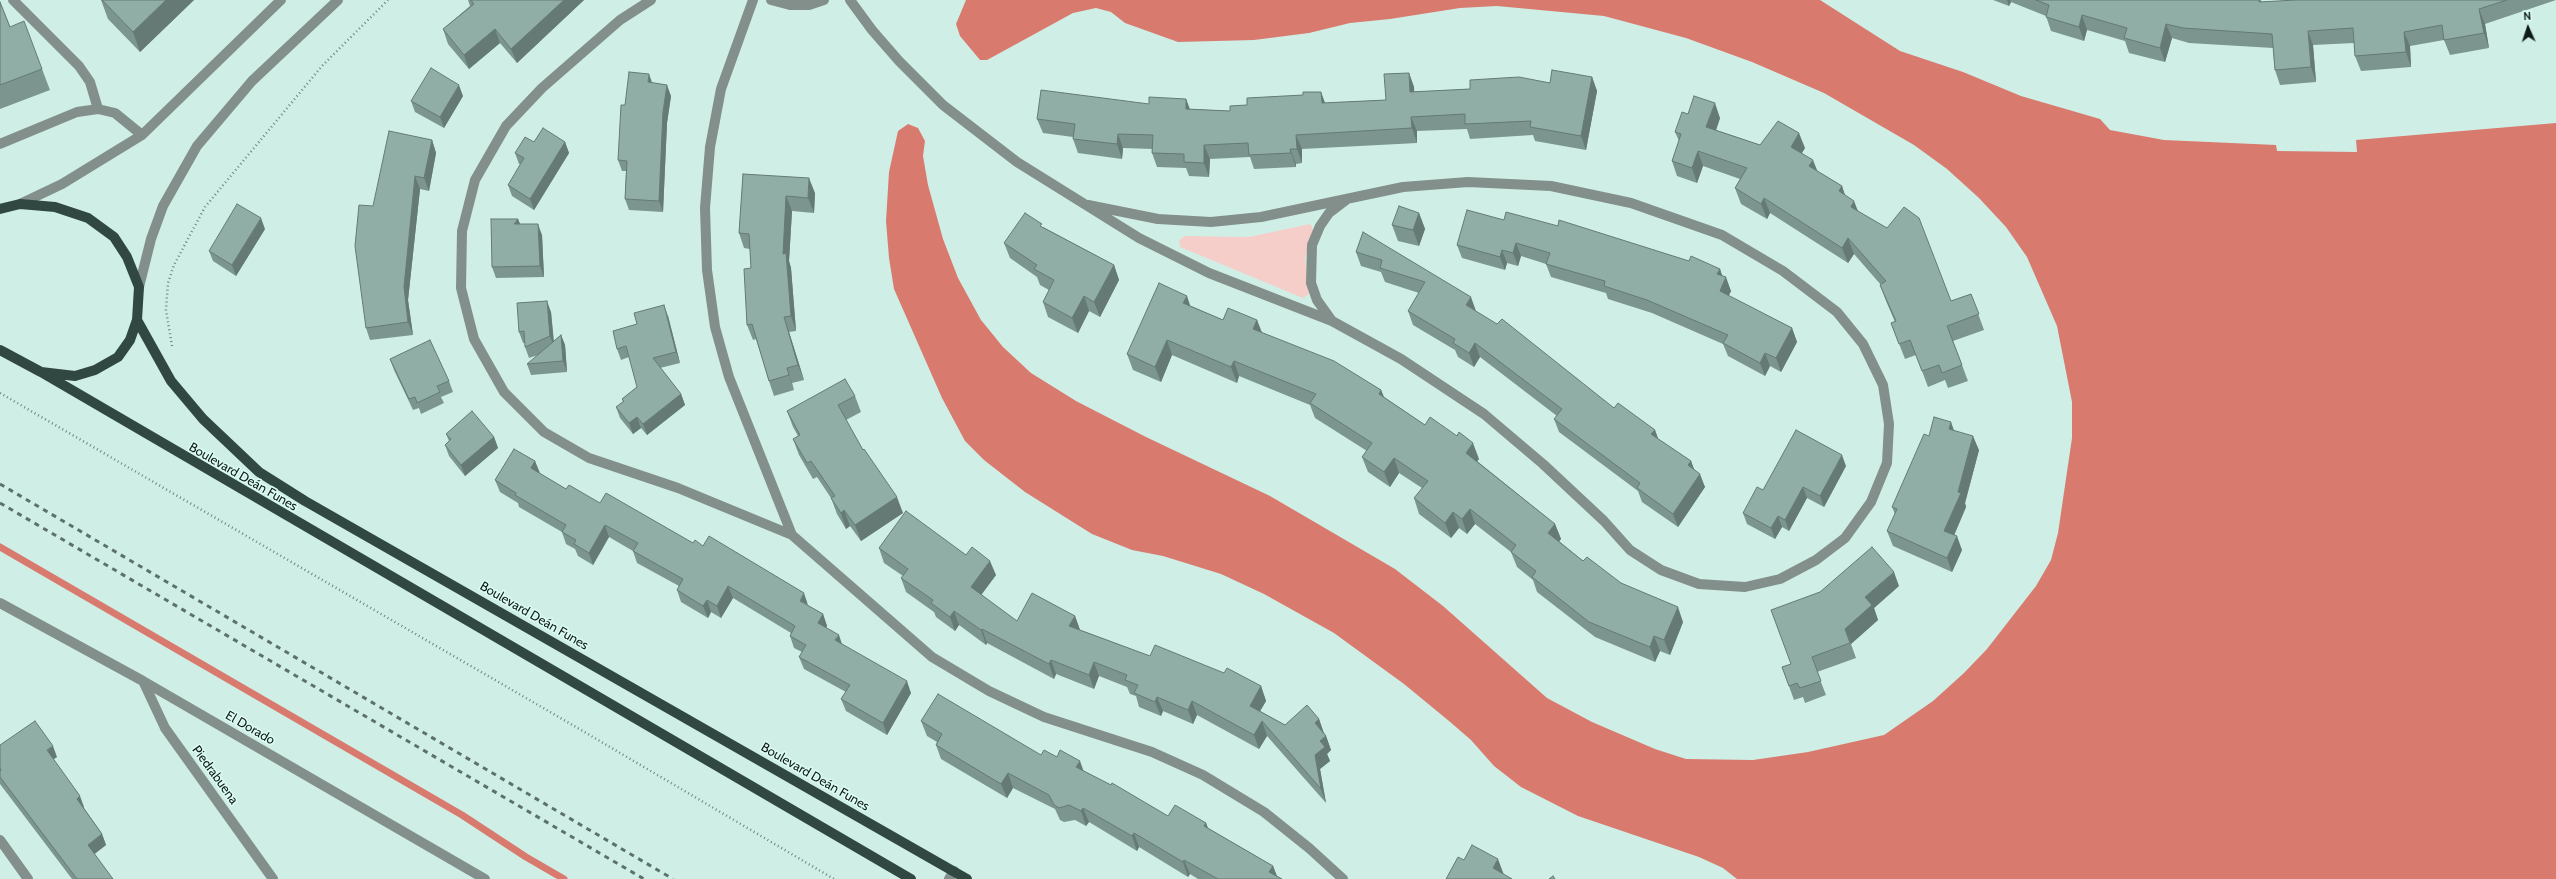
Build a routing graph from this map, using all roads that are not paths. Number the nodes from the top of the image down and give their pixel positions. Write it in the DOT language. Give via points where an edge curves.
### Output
graph roads {
  1 [pos="13,0"];
  2 [pos="281,0"];
  3 [pos="338,0"];
  4 [pos="651,0"];
  5 [pos="753,0"];
  6 [pos="771,0"];
  7 [pos="824,0"];
  8 [pos="850,0"];
  9 [pos="98,109"];
  10 [pos="142,135"];
  11 [pos="0,144"];
  12 [pos="1351,197"];
  13 [pos="20,204"];
  14 [pos="1088,205"];
  15 [pos="0,209"];
  16 [pos="139,287"];
  17 [pos="137,320"];
  18 [pos="1332,321"];
  19 [pos="0,350"];
  20 [pos="41,372"];
  21 [pos="792,534"];
  22 [pos="0,604"];
  23 [pos="143,682"];
  24 [pos="0,840"];
  25 [pos="951,875"];
  26 [pos="28,879"];
  27 [pos="273,879"];
  28 [pos="486,879"];
  29 [pos="911,879"];
  30 [pos="967,879"];
  31 [pos="1343,879"];
  1 -- 9 [label="street" via="78,66 90,82"];
  2 -- 10 [label="street"];
  3 -- 16 [label="street" via="252,81 197,146 164,206 151,239"];
  4 -- 21 [label="street" via="620,20 542,88 506,126 475,180 462,231 461,288 474,339 504,392 544,432 589,458 678,488"];
  5 -- 21 [label="street" via="721,89 710,148 705,208 708,270 715,327 729,377"];
  6 -- 7 [label="street" via="790,5 809,5"];
  8 -- 14 [label="street" via="899,61 943,104 1017,162"];
  9 -- 10 [label="street" via="115,113"];
  9 -- 11 [label="street" via="77,112"];
  10 -- 13 [label="street" via="62,184"];
  12 -- 14 [label="street" via="1261,217 1210,222 1158,219"];
  12 -- 18 [label="street" via="1329,213 1312,245 1311,283 1317,300"];
  12 -- 18 [label="street" via="1403,187 1468,182 1550,186 1631,203 1722,235 1783,271 1837,312 1864,344 1882,385 1889,424 1887,463 1871,502 1850,532 1816,560 1780,579 1745,587 1699,584 1661,570 1630,550 1604,521 1544,464 1484,414 1401,359"];
  13 -- 15 [label="main road"];
  13 -- 16 [label="main road" via="55,207 88,218 114,238 127,257"];
  14 -- 18 [label="street" via="1139,238 1209,273"];
  16 -- 17 [label="main road"];
  17 -- 20 [label="main road" via="130,340 118,357 109,363 75,376"];
  17 -- 25 [label="main road, Boulevard Deán Funes" via="171,381 203,419 259,472"];
  19 -- 20 [label="main road, Boulevard Deán Funes"];
  20 -- 29 [label="main road, Boulevard Deán Funes"];
  21 -- 31 [label="street" via="932,657 989,691 1044,717 1152,752 1202,774 1264,812"];
  22 -- 23 [label="street, El Dorado"];
  23 -- 27 [label="street, Piedrabuena" via="165,728"];
  23 -- 28 [label="street, El Dorado"];
  24 -- 26 [label="street"];
  25 -- 30 [label="main road, Boulevard Deán Funes"];
}
